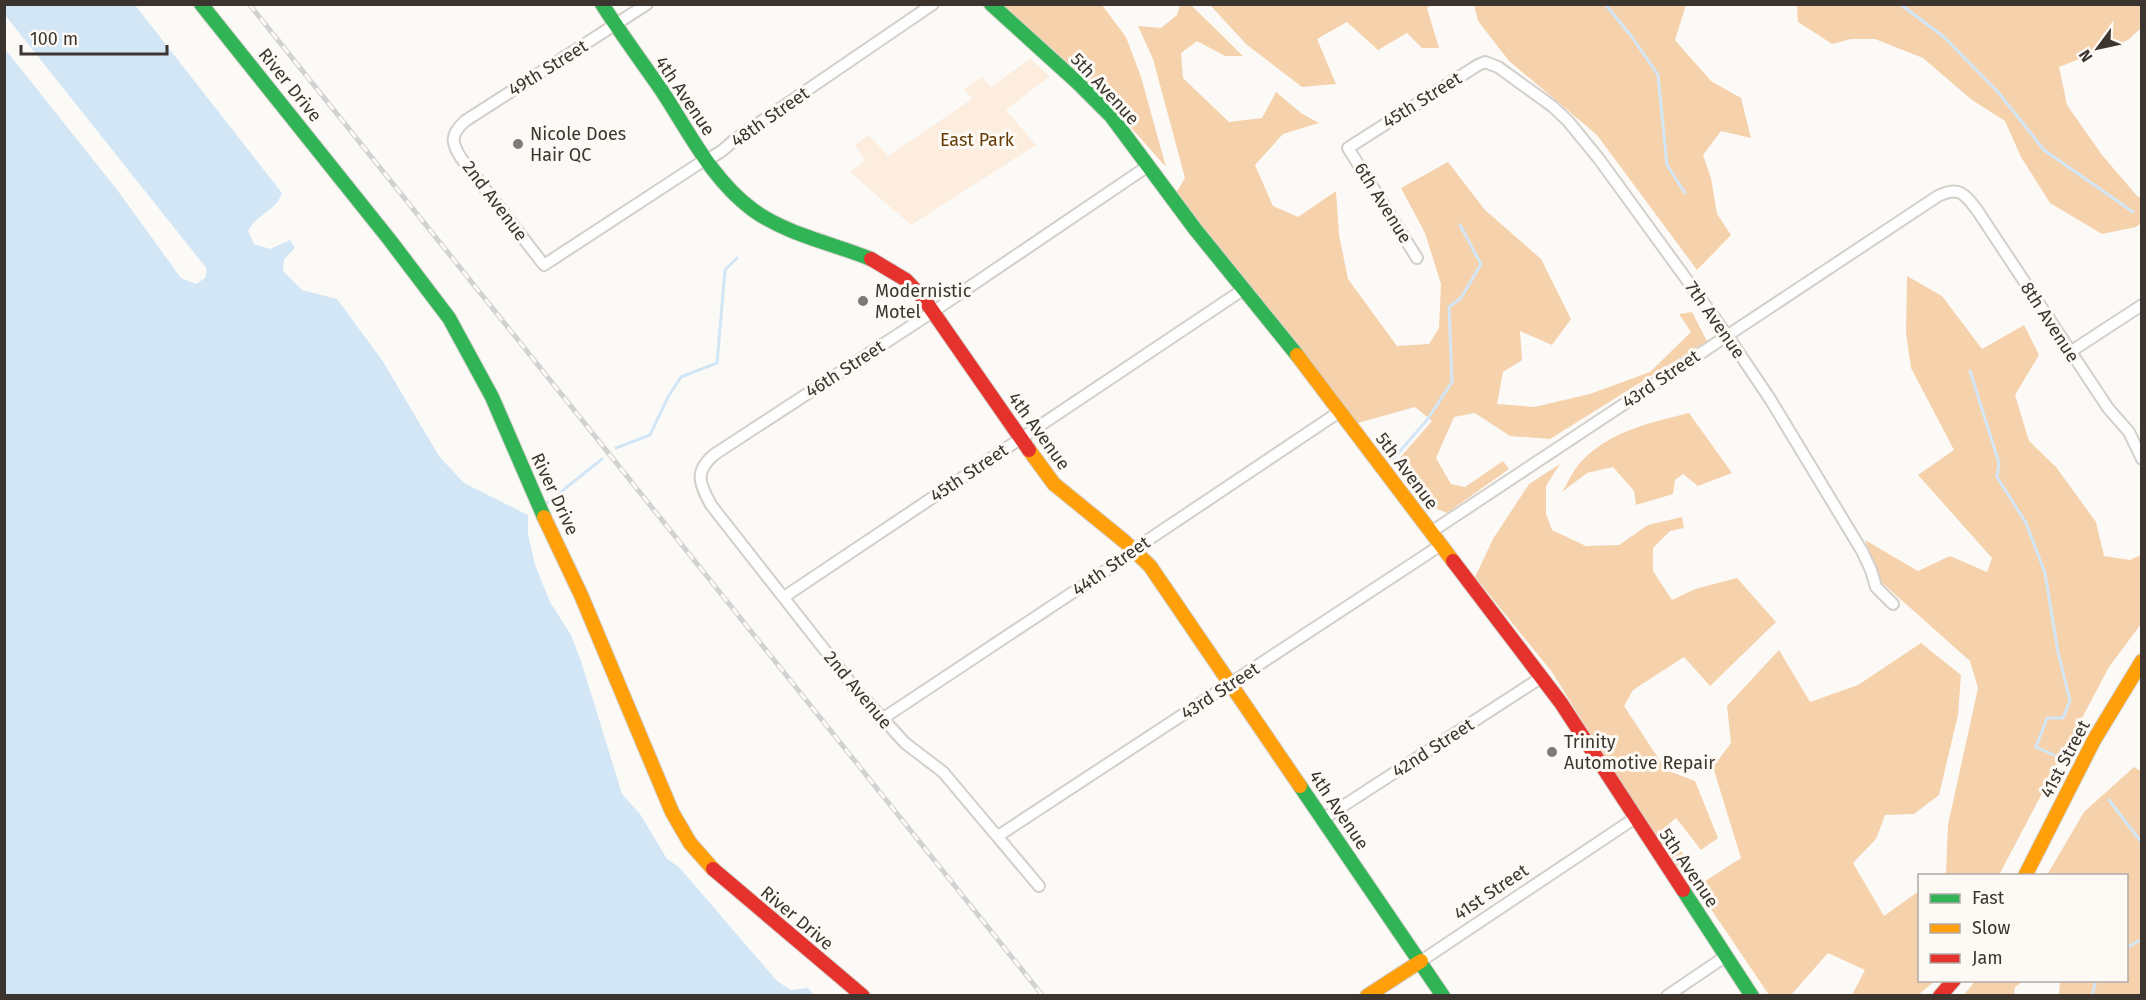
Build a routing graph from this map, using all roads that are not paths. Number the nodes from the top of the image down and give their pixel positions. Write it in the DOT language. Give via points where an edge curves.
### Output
graph roads {
  1 [pos="201,4"];
  2 [pos="602,4"];
  3 [pos="647,4"];
  4 [pos="933,4"];
  5 [pos="991,4"];
  6 [pos="615,25"];
  7 [pos="1498,67"];
  8 [pos="454,134"];
  9 [pos="1348,148"];
  10 [pos="705,159"];
  11 [pos="1148,166"];
  12 [pos="1954,190"];
  13 [pos="1417,258"];
  14 [pos="544,265"];
  15 [pos="1244,289"];
  16 [pos="2142,305"];
  17 [pos="934,311"];
  18 [pos="1727,335"];
  19 [pos="2070,352"];
  20 [pos="1339,412"];
  21 [pos="1021,439"];
  22 [pos="2142,459"];
  23 [pos="700,477"];
  24 [pos="1431,532"];
  25 [pos="1441,545"];
  26 [pos="1134,551"];
  27 [pos="784,597"];
  28 [pos="1893,604"];
  29 [pos="2142,662"];
  30 [pos="1542,677"];
  31 [pos="1231,684"];
  32 [pos="882,719"];
  33 [pos="1635,818"];
  34 [pos="1323,819"];
  35 [pos="998,836"];
  36 [pos="2026,874"];
  37 [pos="1038,886"];
  38 [pos="1726,956"];
  39 [pos="1420,961"];
  40 [pos="1953,982"];
  41 [pos="862,996"];
  42 [pos="1367,996"];
  43 [pos="1443,996"];
  44 [pos="1667,996"];
  45 [pos="1752,996"];
  46 [pos="1940,996"];
  1 -- 41 [label="street, River Drive" via="386,235 459,333 492,397 586,605 672,812 690,843 719,876"];
  2 -- 6 [label="street, 4th Avenue"];
  3 -- 6 [label="street, 49th Street"];
  4 -- 10 [label="street, 48th Street" via="714,157"];
  5 -- 11 [label="street, 5th Avenue" via="1095,99"];
  6 -- 8 [label="street, 49th Street" via="465,121"];
  6 -- 10 [label="street, 4th Avenue"];
  7 -- 9 [label="street, 45th Street" via="1485,62 1478,65"];
  7 -- 18 [label="street, 7th Avenue" via="1568,121"];
  8 -- 14 [label="street, 2nd Avenue" via="461,158"];
  9 -- 13 [label="street, 6th Avenue"];
  10 -- 14 [label="street, 48th Street"];
  10 -- 17 [label="street, 4th Avenue" via="733,193 754,210 783,227 881,264 907,280"];
  11 -- 15 [label="street, 5th Avenue"];
  11 -- 17 [label="street, 46th Street"];
  12 -- 18 [label="street, 43rd Street" via="1938,196"];
  12 -- 19 [label="street, 8th Avenue" via="1968,198 1977,210"];
  15 -- 20 [label="street, 5th Avenue"];
  15 -- 21 [label="street, 45th Street"];
  16 -- 19 [label="street"];
  17 -- 21 [label="street, 4th Avenue"];
  17 -- 23 [label="street, 46th Street" via="716,454 705,463"];
  18 -- 24 [label="street, 43rd Street"];
  18 -- 28 [label="street, 7th Avenue" via="1845,522 1876,587"];
  19 -- 22 [label="street, 8th Avenue" via="2128,432"];
  20 -- 24 [label="street, 5th Avenue"];
  20 -- 26 [label="street, 44th Street"];
  21 -- 26 [label="street, 4th Avenue" via="1054,484"];
  21 -- 27 [label="street, 45th Street"];
  23 -- 27 [label="street, 2nd Avenue" via="711,506"];
  24 -- 25 [label="street, 5th Avenue"];
  25 -- 30 [label="street, 5th Avenue"];
  25 -- 31 [label="street, 43rd Street"];
  26 -- 31 [label="street, 4th Avenue" via="1150,566"];
  26 -- 32 [label="street, 44th Street"];
  27 -- 32 [label="street, 2nd Avenue"];
  29 -- 36 [label="street, 41st Street" via="2094,740"];
  30 -- 33 [label="street, 5th Avenue"];
  30 -- 34 [label="street, 42nd Street"];
  31 -- 34 [label="street, 4th Avenue"];
  31 -- 35 [label="street, 43rd Street"];
  32 -- 35 [label="street, 2nd Avenue" via="905,743 943,772"];
  33 -- 38 [label="street, 5th Avenue"];
  33 -- 39 [label="street, 41st Street"];
  34 -- 39 [label="street, 4th Avenue"];
  35 -- 37 [label="street, 2nd Avenue"];
  38 -- 44 [label="street"];
  38 -- 45 [label="street, 5th Avenue"];
  39 -- 42 [label="street, 41st Street"];
  39 -- 43 [label="street, 4th Avenue"];
  40 -- 46 [label="street"];
}
